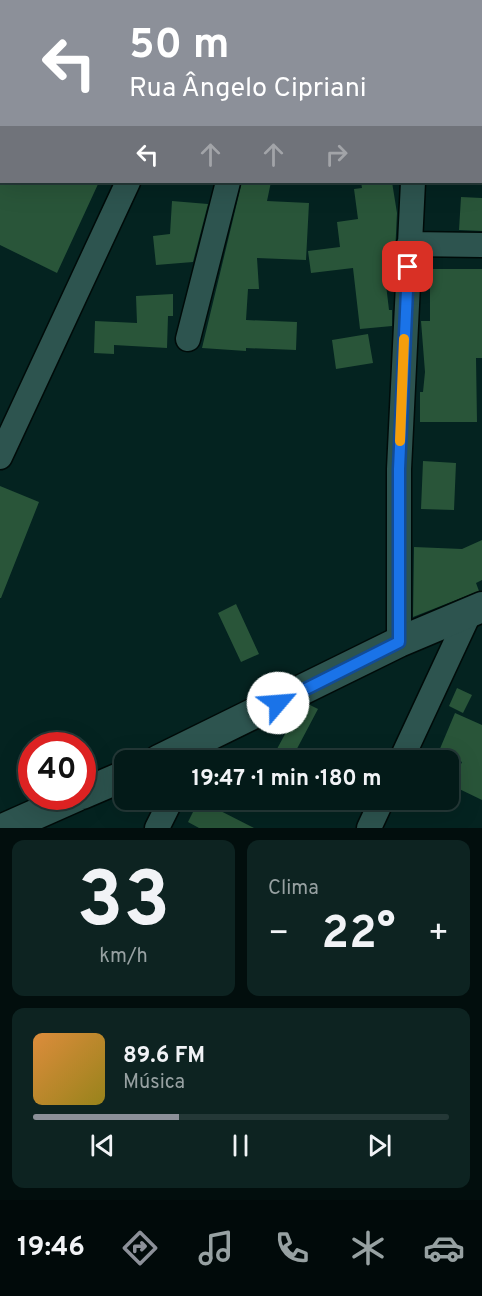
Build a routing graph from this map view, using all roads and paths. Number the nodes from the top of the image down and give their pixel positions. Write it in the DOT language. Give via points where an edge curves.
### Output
graph roads {
  1 [pos="128,183"];
  2 [pos="228,183"];
  3 [pos="412,183"];
  4 [pos="409,244"];
  5 [pos="482,244"];
  6 [pos="188,339"];
  7 [pos="0,457"];
  8 [pos="476,609"];
  9 [pos="399,642"];
  10 [pos="197,750"];
  11 [pos="405,750"];
  12 [pos="114,780"];
  13 [pos="96,788"];
  14 [pos="46,810"];
  15 [pos="166,810"];
  16 [pos="377,810"];
  17 [pos="5,828"];
  18 [pos="157,828"];
  19 [pos="369,828"];
  1 -- 7 [label="street"];
  2 -- 6 [label="street"];
  3 -- 4 [label="street"];
  4 -- 5 [label="street"];
  4 -- 9 [label="street" via="399,469"];
  8 -- 9 [label="street"];
  8 -- 11 [label="street"];
  9 -- 10 [label="street"];
  12 -- 13 [label="street"];
  14 -- 17 [label="street"];
  15 -- 18 [label="street"];
  16 -- 19 [label="street"];
}
